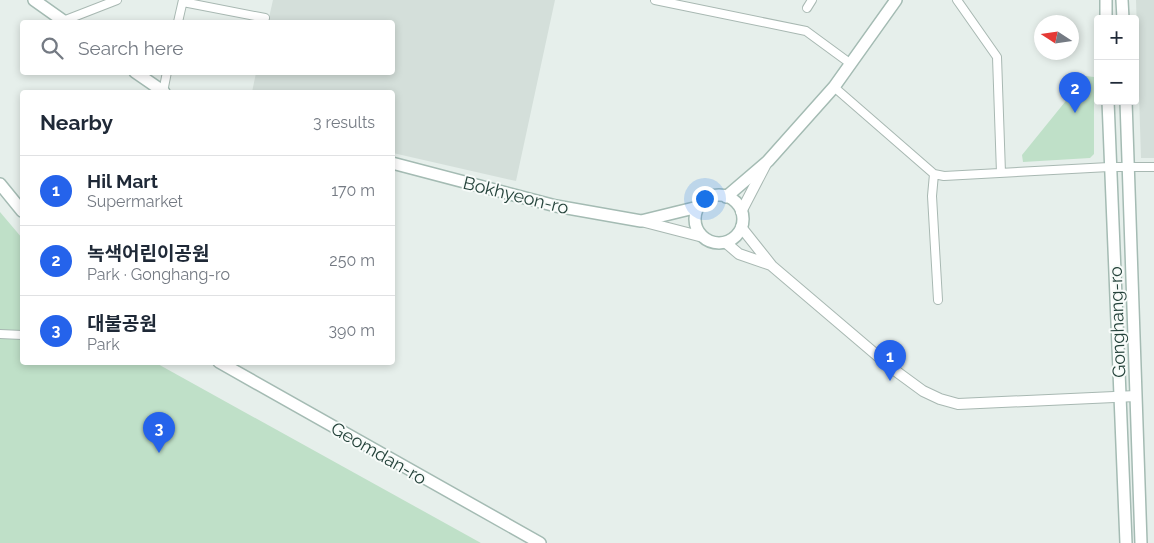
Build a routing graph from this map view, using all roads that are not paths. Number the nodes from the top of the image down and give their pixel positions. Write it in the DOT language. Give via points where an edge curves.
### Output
graph roads {
  1 [pos="34,0"];
  2 [pos="117,0"];
  3 [pos="655,0"];
  4 [pos="812,0"];
  5 [pos="896,0"];
  6 [pos="957,0"];
  7 [pos="1106,0"];
  8 [pos="1122,0"];
  9 [pos="183,1"];
  10 [pos="807,8"];
  11 [pos="1106,15"];
  12 [pos="1123,15"];
  13 [pos="265,18"];
  14 [pos="61,20"];
  15 [pos="69,20"];
  16 [pos="178,20"];
  17 [pos="851,64"];
  18 [pos="140,75"];
  19 [pos="166,75"];
  20 [pos="834,87"];
  21 [pos="160,90"];
  22 [pos="163,90"];
  23 [pos="1108,105"];
  24 [pos="1126,105"];
  25 [pos="768,160"];
  26 [pos="395,164"];
  27 [pos="1109,166"];
  28 [pos="1154,167"];
  29 [pos="1128,168"];
  30 [pos="1001,173"];
  31 [pos="934,174"];
  32 [pos="0,184"];
  33 [pos="726,197"];
  34 [pos="698,208"];
  35 [pos="20,209"];
  36 [pos="741,212"];
  37 [pos="641,221"];
  38 [pos="741,227"];
  39 [pos="702,237"];
  40 [pos="725,242"];
  41 [pos="772,266"];
  42 [pos="938,300"];
  43 [pos="0,334"];
  44 [pos="20,335"];
  45 [pos="224,365"];
  46 [pos="1136,396"];
  47 [pos="1120,397"];
  48 [pos="540,543"];
  49 [pos="1126,543"];
  50 [pos="1142,543"];
  1 -- 14 [label="main road"];
  2 -- 15 [label="street"];
  3 -- 17 [label="street" via="806,31"];
  4 -- 10 [label="street"];
  5 -- 17 [label="main road"];
  6 -- 30 [label="street" via="997,57"];
  7 -- 11 [label="main road"];
  8 -- 12 [label="main road"];
  9 -- 13 [label="street"];
  9 -- 16 [label="street"];
  17 -- 20 [label="main road"];
  18 -- 21 [label="main road"];
  19 -- 22 [label="street"];
  20 -- 25 [label="main road"];
  20 -- 31 [label="street"];
  23 -- 27 [label="main road, Gonghang-ro"];
  24 -- 29 [label="main road, Gonghang-ro"];
  25 -- 33 [label="main road"];
  25 -- 36 [label="street"];
  26 -- 37 [label="main road, Bokhyeon-ro" via="556,206"];
  27 -- 29 [label="street"];
  27 -- 30 [label="street"];
  27 -- 47 [label="main road, Gonghang-ro"];
  28 -- 29 [label="street"];
  29 -- 46 [label="main road, Gonghang-ro"];
  30 -- 31 [label="street"];
  31 -- 42 [label="street" via="932,196"];
  32 -- 35 [label="main road"];
  33 -- 34 [label="main road" via="710,197"];
  33 -- 36 [label="main road"];
  34 -- 37 [label="main road"];
  34 -- 39 [label="main road" via="695,223"];
  36 -- 38 [label="main road"];
  37 -- 39 [label="street"];
  38 -- 40 [label="main road"];
  38 -- 41 [label="street"];
  39 -- 40 [label="main road"];
  40 -- 41 [label="street" via="739,254"];
  41 -- 47 [label="street" via="893,369 940,399 958,404"];
  43 -- 44 [label="street"];
  45 -- 48 [label="main road, Geomdan-ro"];
  46 -- 47 [label="street"];
  46 -- 50 [label="main road, Gonghang-ro"];
  47 -- 49 [label="main road, Gonghang-ro"];
}
